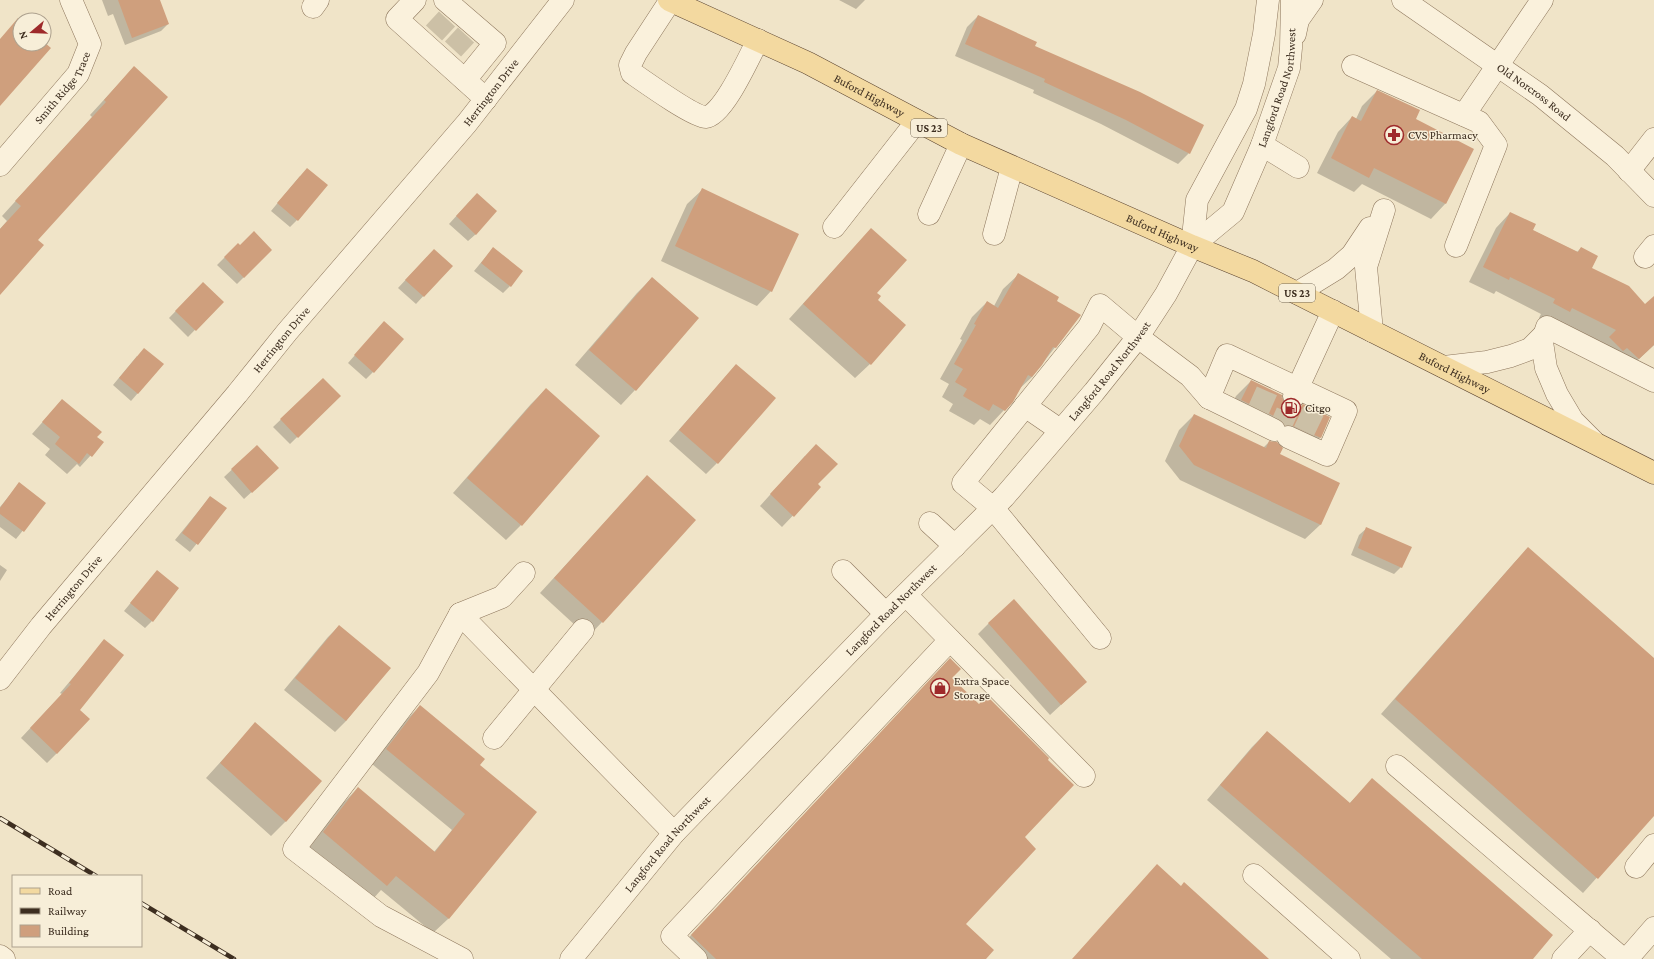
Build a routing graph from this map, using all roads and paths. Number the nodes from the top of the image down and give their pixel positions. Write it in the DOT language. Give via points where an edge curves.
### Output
graph roads {
  1 [pos="71,0"];
  2 [pos="415,0"];
  3 [pos="563,0"];
  4 [pos="670,0"];
  5 [pos="1268,0"];
  6 [pos="1292,0"];
  7 [pos="1312,0"];
  8 [pos="1403,0"];
  9 [pos="1542,0"];
  10 [pos="441,21"];
  11 [pos="758,40"];
  12 [pos="459,42"];
  13 [pos="1291,48"];
  14 [pos="1353,66"];
  15 [pos="1497,66"];
  16 [pos="465,80"];
  17 [pos="486,99"];
  18 [pos="1464,115"];
  19 [pos="917,121"];
  20 [pos="1654,139"];
  21 [pos="961,144"];
  22 [pos="1262,145"];
  23 [pos="0,165"];
  24 [pos="1012,167"];
  25 [pos="1298,167"];
  26 [pos="1629,171"];
  27 [pos="1654,196"];
  28 [pos="929,214"];
  29 [pos="834,227"];
  30 [pos="994,234"];
  31 [pos="1192,246"];
  32 [pos="1456,246"];
  33 [pos="1297,293"];
  34 [pos="1333,311"];
  35 [pos="1372,331"];
  36 [pos="1543,336"];
  37 [pos="1138,337"];
  38 [pos="1444,367"];
  39 [pos="1654,380"];
  40 [pos="1296,392"];
  41 [pos="1209,398"];
  42 [pos="1025,406"];
  43 [pos="1060,430"];
  44 [pos="1597,444"];
  45 [pos="1654,473"];
  46 [pos="993,508"];
  47 [pos="930,523"];
  48 [pos="955,546"];
  49 [pos="843,571"];
  50 [pos="524,573"];
  51 [pos="906,595"];
  52 [pos="460,614"];
  53 [pos="886,614"];
  54 [pos="583,630"];
  55 [pos="1100,638"];
  56 [pos="950,640"];
  57 [pos="0,679"];
  58 [pos="535,690"];
  59 [pos="494,738"];
  60 [pos="1397,766"];
  61 [pos="1084,776"];
  62 [pos="674,833"];
  63 [pos="1654,845"];
  64 [pos="1636,866"];
  65 [pos="1254,875"];
  66 [pos="1654,928"];
  67 [pos="1590,930"];
  68 [pos="0,956"];
  69 [pos="4,959"];
  70 [pos="462,959"];
  71 [pos="571,959"];
  72 [pos="696,959"];
  73 [pos="1349,959"];
  74 [pos="1563,959"];
  75 [pos="1623,959"];
  76 [pos="1627,959"];
  1 -- 23 [label="street, Smith Ridge Trace" via="90,44 78,74"];
  2 -- 10 [label="street" via="397,19"];
  3 -- 17 [label="street, Herrington Drive"];
  4 -- 11 [label="main road, Buford Highway / US 23"];
  4 -- 11 [label="street" via="630,65 632,73 690,111 705,117 713,115 725,102"];
  5 -- 31 [label="street, Langford Road Northwest" via="1254,84 1246,109 1197,200"];
  6 -- 13 [label="street, Langford Road Northwest"];
  7 -- 13 [label="street" via="1298,20"];
  8 -- 15 [label="street, Old Norcross Road"];
  9 -- 15 [label="street"];
  10 -- 12 [label="street"];
  10 -- 12 [label="street"];
  11 -- 19 [label="main road, Buford Highway / US 23" via="808,63"];
  12 -- 16 [label="street"];
  12 -- 16 [label="street" via="495,43"];
  13 -- 22 [label="street, Langford Road Northwest" via="1289,68"];
  14 -- 18 [label="street"];
  15 -- 18 [label="street"];
  15 -- 26 [label="street, Old Norcross Road" via="1545,100 1615,156"];
  16 -- 17 [label="street"];
  17 -- 57 [label="street, Herrington Drive" via="287,332 46,620"];
  18 -- 32 [label="street" via="1479,122 1496,145"];
  19 -- 21 [label="main road, Buford Highway / US 23"];
  19 -- 29 [label="street"];
  20 -- 26 [label="street"];
  21 -- 24 [label="main road, Buford Highway / US 23"];
  21 -- 28 [label="street"];
  22 -- 25 [label="street"];
  22 -- 31 [label="street, Langford Road Northwest" via="1233,212"];
  24 -- 30 [label="street"];
  24 -- 31 [label="main road, Buford Highway / US 23"];
  26 -- 27 [label="street, Old Norcross Road"];
  31 -- 33 [label="main road, Buford Highway / US 23" via="1253,271"];
  31 -- 37 [label="street, Langford Road Northwest" via="1166,294"];
  33 -- 34 [label="main road, Buford Highway / US 23"];
  33 -- 35 [label="street" via="1336,269 1352,255 1384,210 1366,267"];
  34 -- 35 [label="main road, Buford Highway / US 23"];
  34 -- 40 [label="street"];
  35 -- 38 [label="main road, Buford Highway / US 23"];
  36 -- 38 [label="street" via="1530,349 1511,356 1487,362"];
  36 -- 39 [label="street" via="1547,328"];
  36 -- 44 [label="street" via="1546,368 1557,394 1573,421"];
  37 -- 41 [label="street" via="1190,376"];
  37 -- 42 [label="street" via="1100,305 1090,327"];
  37 -- 43 [label="street, Langford Road Northwest"];
  38 -- 44 [label="main road, Buford Highway / US 23"];
  40 -- 41 [label="street" via="1227,356"];
  40 -- 41 [label="street" via="1346,411 1326,455 1256,416"];
  42 -- 43 [label="street"];
  42 -- 46 [label="street" via="963,483"];
  43 -- 46 [label="street, Langford Road Northwest"];
  44 -- 45 [label="main road, Buford Highway / US 23"];
  46 -- 48 [label="street, Langford Road Northwest"];
  46 -- 55 [label="street"];
  47 -- 48 [label="street"];
  48 -- 51 [label="street, Langford Road Northwest"];
  49 -- 53 [label="street"];
  50 -- 52 [label="street" via="502,597"];
  51 -- 53 [label="street, Langford Road Northwest"];
  51 -- 56 [label="street"];
  52 -- 58 [label="street"];
  52 -- 70 [label="street" via="428,673 294,849 381,916"];
  53 -- 62 [label="street, Langford Road Northwest"];
  54 -- 58 [label="street"];
  56 -- 61 [label="street"];
  56 -- 72 [label="street" via="672,936"];
  58 -- 59 [label="street"];
  58 -- 62 [label="street"];
  60 -- 67 [label="street"];
  62 -- 71 [label="street, Langford Road Northwest"];
  63 -- 64 [label="street"];
  65 -- 73 [label="street"];
  66 -- 76 [label="street"];
  67 -- 74 [label="street"];
  67 -- 75 [label="street"];
  68 -- 69 [label="street"];
}
